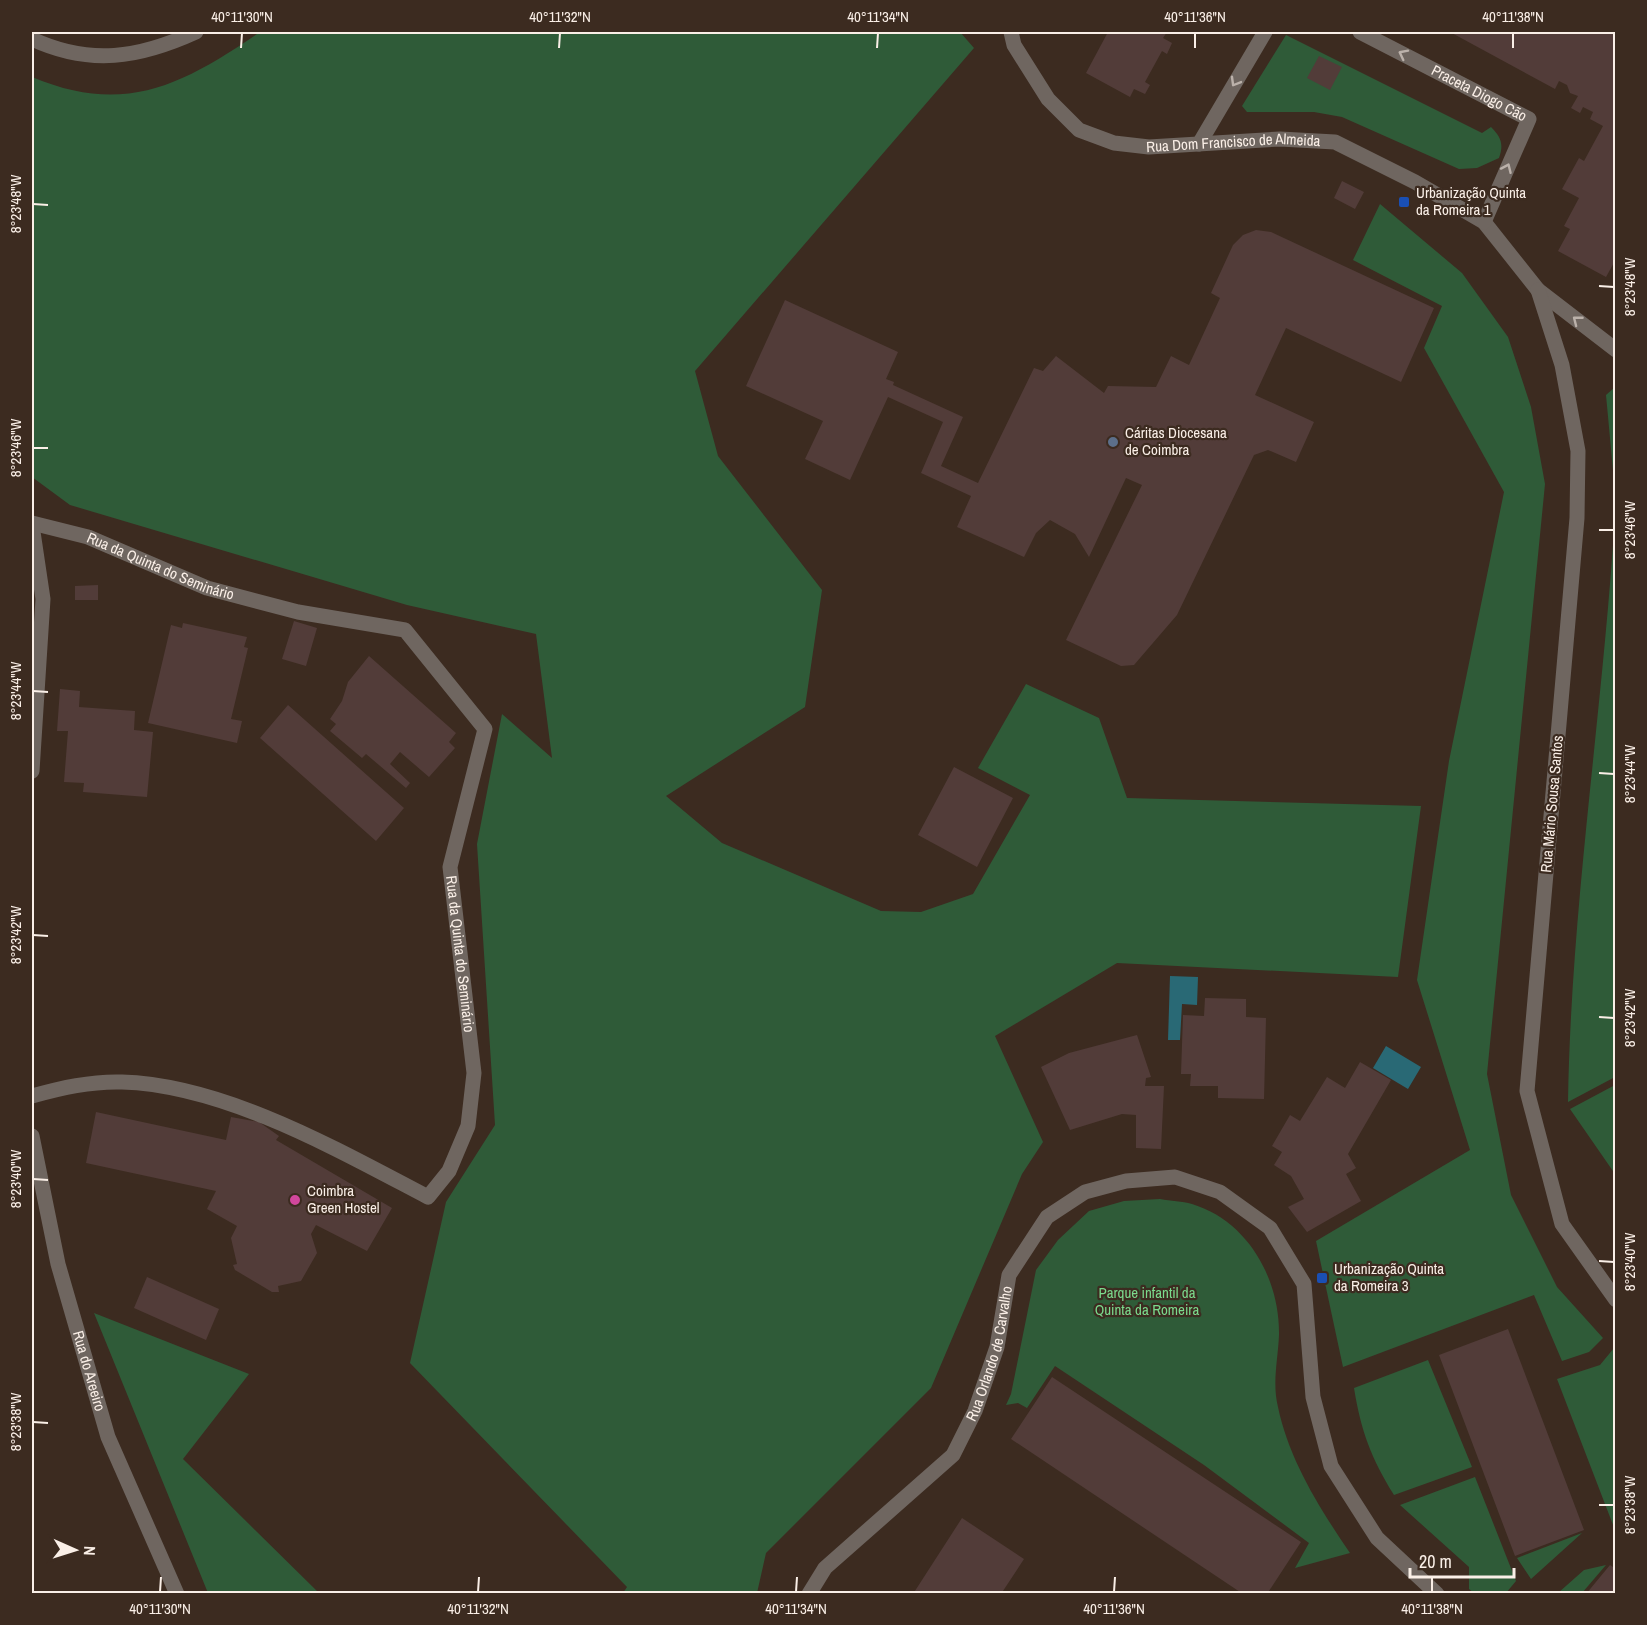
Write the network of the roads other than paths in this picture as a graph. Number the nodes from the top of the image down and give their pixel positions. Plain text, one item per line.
1 (196, 32) edge
2 (1011, 32) edge
3 (1264, 32) edge
4 (1360, 32) edge
5 (32, 39) edge
6 (1199, 144) junction
7 (1484, 222) junction
8 (1538, 291) junction
9 (1616, 350) edge
10 (32, 524) edge
11 (32, 771) edge
12 (32, 1096) edge
13 (32, 1136) edge
14 (1616, 1300) edge
15 (177, 1593) edge
16 (809, 1593) edge
17 (1437, 1593) edge

1 - 5 street
2 - 6 street, Rua Dom Francisco de Almeida
3 -> 6 street
7 -> 4 street, Praceta Diogo Cão
6 - 7 street, Rua Dom Francisco de Almeida
7 - 8 street, Rua Dom Francisco de Almeida
9 -> 8 street, Rua Dom Francisco de Almeida
8 - 14 street, Rua Mário Sousa Santos
10 - 11 street
10 - 12 street, Rua da Quinta do Seminário
13 - 15 street, Rua do Areeiro
16 - 17 street, Rua Orlando de Carvalho

